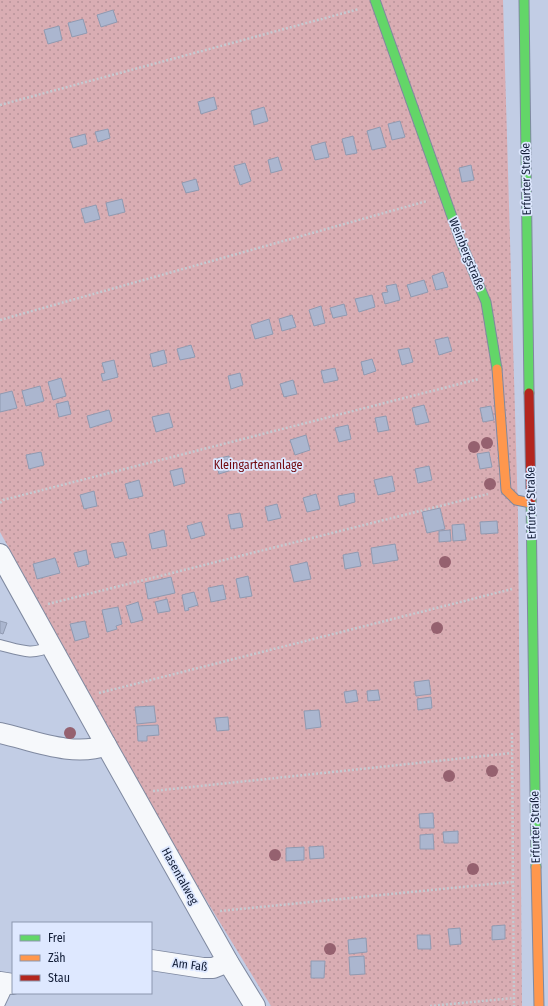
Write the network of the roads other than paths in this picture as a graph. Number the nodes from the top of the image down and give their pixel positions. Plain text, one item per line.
1 (524, 0) edge
2 (376, 2) edge
3 (530, 503) junction
4 (0, 554) edge
5 (0, 645) edge
6 (51, 646) junction
7 (0, 733) edge
8 (106, 745) junction
9 (152, 960) edge
10 (228, 962) junction
11 (7, 984) edge
12 (0, 1003) edge
13 (255, 1006) edge
14 (539, 1006) edge

1 - 3 main road, Erfurter Straße
2 - 3 main road, Weinbergstraße
3 - 14 main road, Erfurter Straße
4 - 6 street, Hasentalweg
5 - 6 lane
6 - 8 street, Hasentalweg
7 - 8 street
8 - 10 street, Hasentalweg
9 - 10 street, Am Faß
10 - 13 street, Hasentalweg
11 - 12 lane

